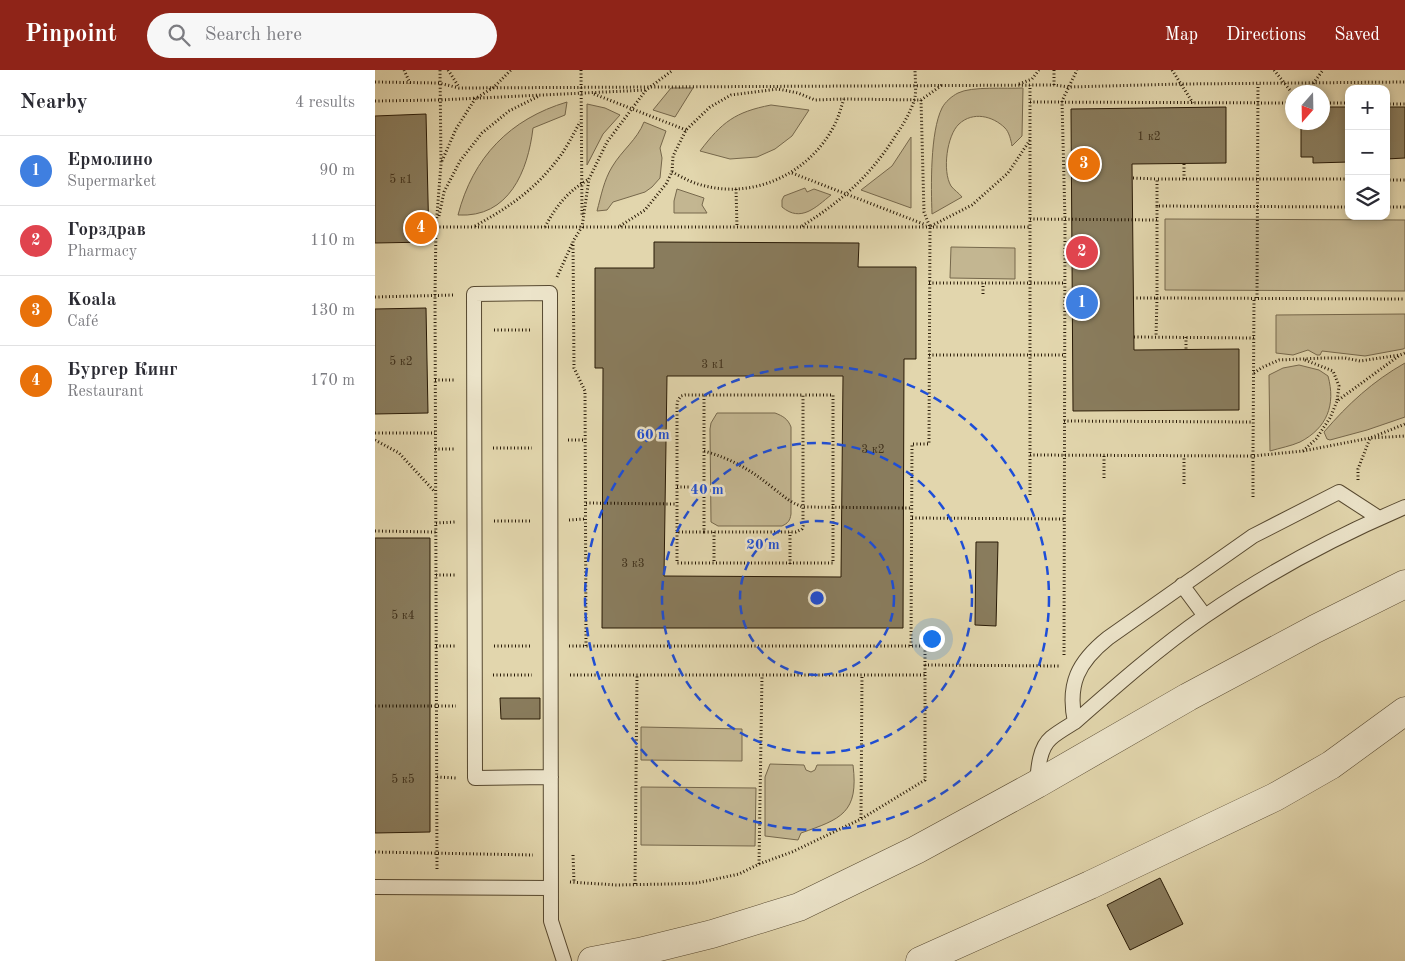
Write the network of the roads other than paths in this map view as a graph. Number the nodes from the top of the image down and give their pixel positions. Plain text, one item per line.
1 (1405, 507) edge
2 (1379, 518) junction
3 (1405, 584) edge
4 (1182, 585) junction
5 (1205, 616) junction
6 (1405, 712) edge
7 (1075, 722) junction
8 (551, 777) junction
9 (1037, 784) junction
10 (375, 887) edge
11 (551, 888) junction
12 (564, 961) edge
13 (592, 961) edge
14 (919, 961) edge

1 - 2 lane
2 - 4 lane
2 - 5 lane
3 - 9 street
4 - 5 lane
4 - 7 lane
5 - 7 lane
6 - 14 street
7 - 9 lane
8 - 8 lane
8 - 11 lane
9 - 13 street
10 - 11 lane
11 - 12 lane

